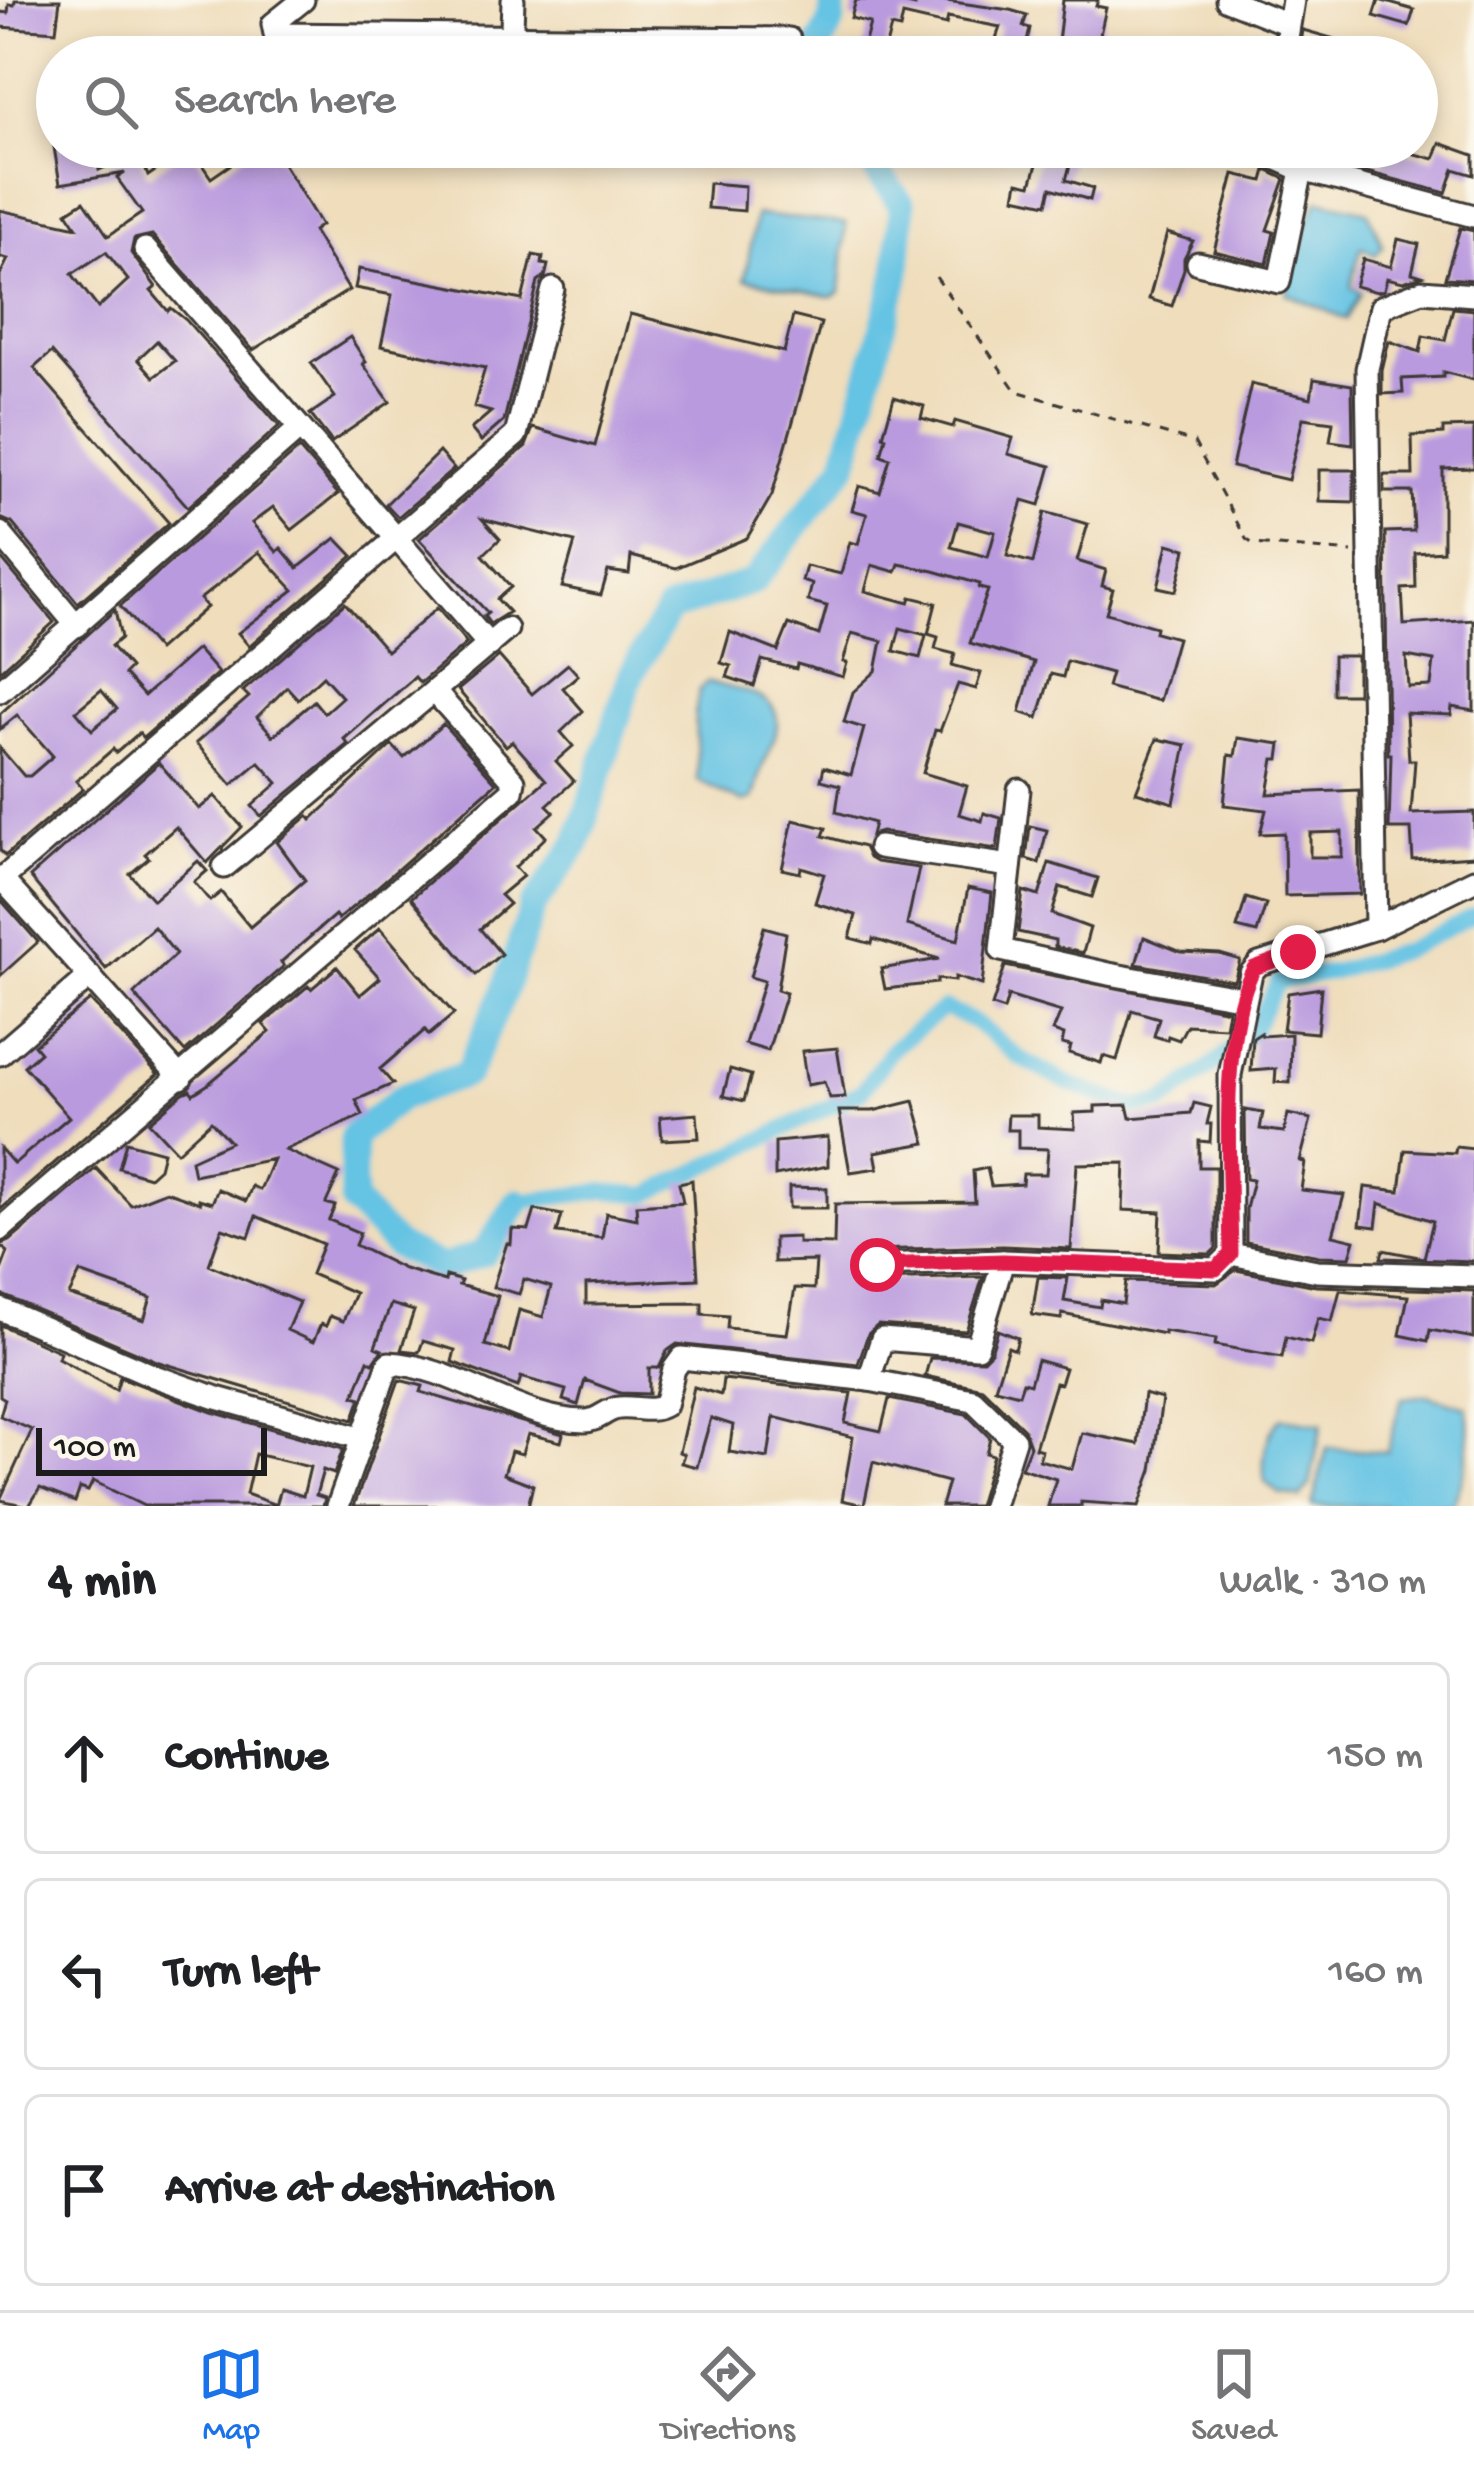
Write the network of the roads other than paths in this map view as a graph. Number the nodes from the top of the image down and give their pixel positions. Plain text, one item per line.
1 (303, 0) edge
2 (513, 0) edge
3 (1227, 0) edge
4 (1293, 0) edge
5 (1288, 24) junction
6 (311, 36) edge
7 (511, 36) edge
8 (1287, 36) edge
9 (1298, 168) edge
10 (1302, 170) junction
11 (1474, 216) edge
12 (145, 248) dead end
13 (1198, 263) dead end
14 (553, 290) dead end
15 (1474, 295) edge
16 (300, 428) junction
17 (0, 533) edge
18 (395, 540) junction
19 (77, 626) junction
20 (0, 691) edge
21 (434, 691) junction
22 (1019, 790) dead end
23 (879, 847) dead end
24 (1010, 866) junction
25 (224, 867) dead end
26 (1, 878) edge
27 (1474, 880) edge
28 (1376, 928) junction
29 (90, 976) junction
30 (1244, 998) junction
31 (0, 1054) edge
32 (181, 1078) junction
33 (0, 1230) edge
34 (1231, 1254) junction
35 (1003, 1261) junction
36 (877, 1265) dead end
37 (1474, 1276) edge
38 (0, 1309) edge
39 (869, 1380) junction
40 (360, 1438) junction
41 (338, 1506) edge
42 (993, 1506) edge

1 - 6 street
2 - 7 street
3 - 5 street
4 - 5 street
5 - 8 street
9 - 10 street
10 - 11 street
10 - 13 street
12 - 16 street
14 - 18 street
15 - 28 street
16 - 18 street
16 - 19 street
17 - 19 street
18 - 21 street
18 - 26 street
19 - 20 street
21 - 25 street
21 - 32 street
22 - 24 street
23 - 24 street
24 - 30 street
26 - 29 street
27 - 28 street
28 - 30 street
29 - 31 street
29 - 32 street
30 - 34 street
32 - 33 street
34 - 35 street
34 - 37 street
35 - 36 street
35 - 39 street
38 - 40 street
39 - 40 street
39 - 42 street
40 - 41 street

